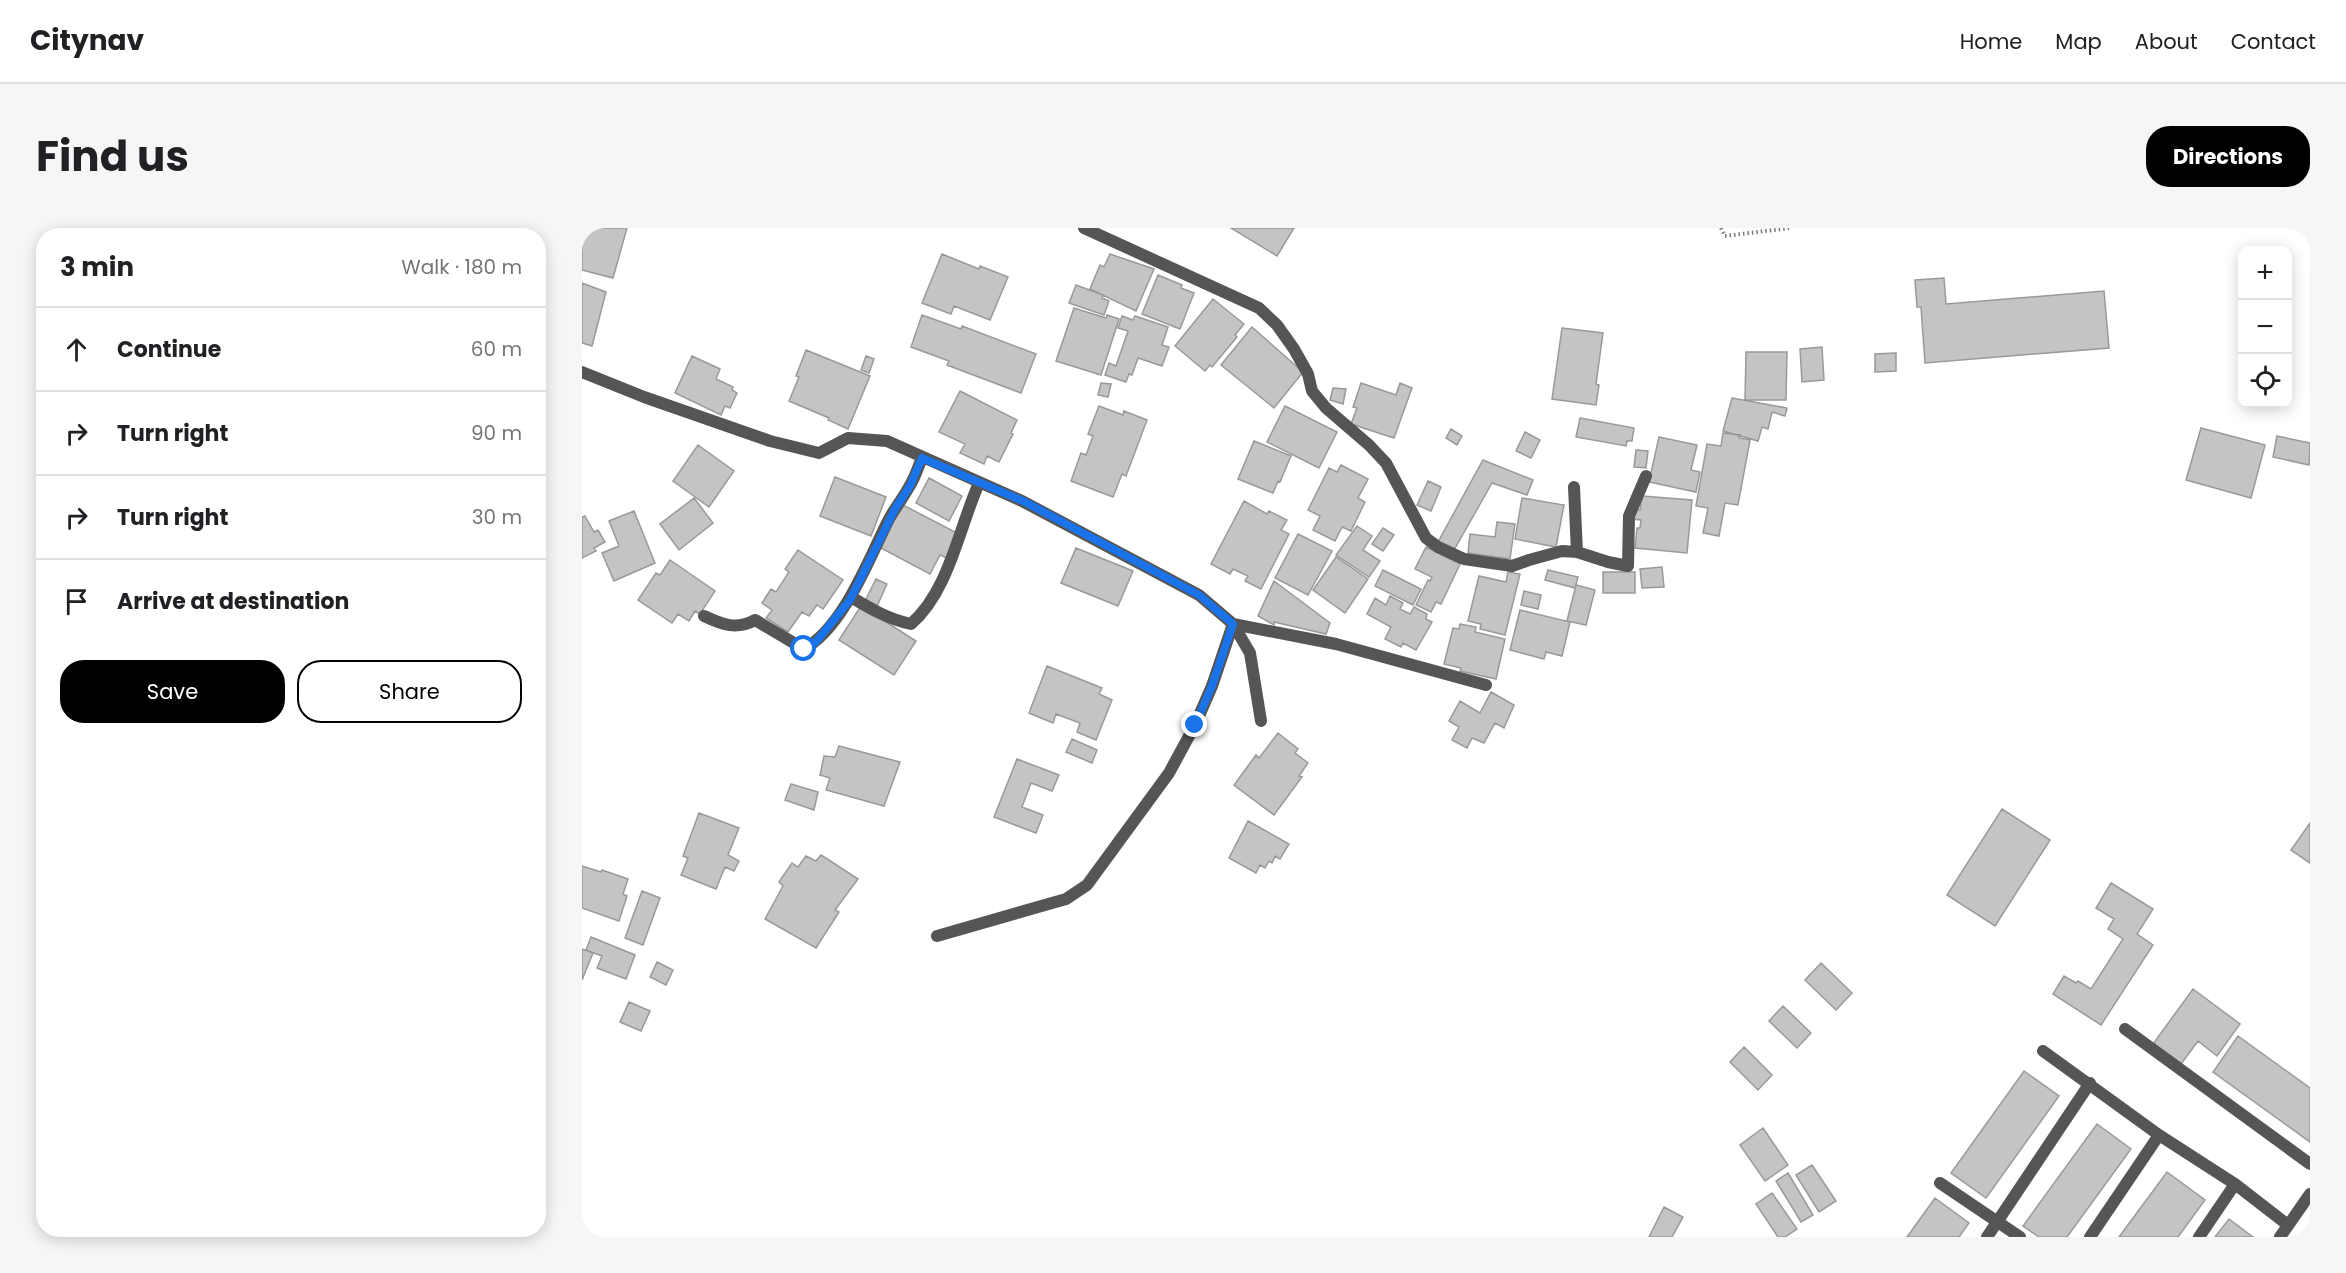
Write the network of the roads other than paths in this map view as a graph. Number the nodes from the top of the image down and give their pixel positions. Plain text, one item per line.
1 (1084, 228) edge
2 (582, 372) edge
3 (922, 458) junction
4 (1646, 476) dead end
5 (979, 483) junction
6 (1574, 487) dead end
7 (1577, 552) junction
8 (851, 597) junction
9 (704, 616) dead end
10 (1233, 624) junction
11 (1486, 685) dead end
12 (1260, 721) dead end
13 (937, 936) dead end
14 (2125, 1029) dead end
15 (2043, 1051) dead end
16 (2090, 1083) junction
17 (2158, 1135) junction
18 (2310, 1164) edge
19 (1940, 1183) dead end
20 (2235, 1184) junction
21 (2310, 1194) edge
22 (1998, 1221) junction
23 (2288, 1225) junction
24 (1987, 1237) edge
25 (2020, 1237) edge
26 (2090, 1237) edge
27 (2199, 1237) edge
28 (2280, 1237) edge

1 - 7 street
2 - 3 street
3 - 5 street
3 - 8 street
4 - 7 street
5 - 8 street
5 - 10 street
6 - 7 street
8 - 9 street
10 - 11 street
10 - 12 street
10 - 13 street
14 - 18 street
15 - 16 street
16 - 17 street
16 - 22 street
17 - 20 street
17 - 26 street
19 - 22 street
20 - 23 street
20 - 27 street
21 - 23 street
22 - 24 street
22 - 25 street
23 - 28 street

